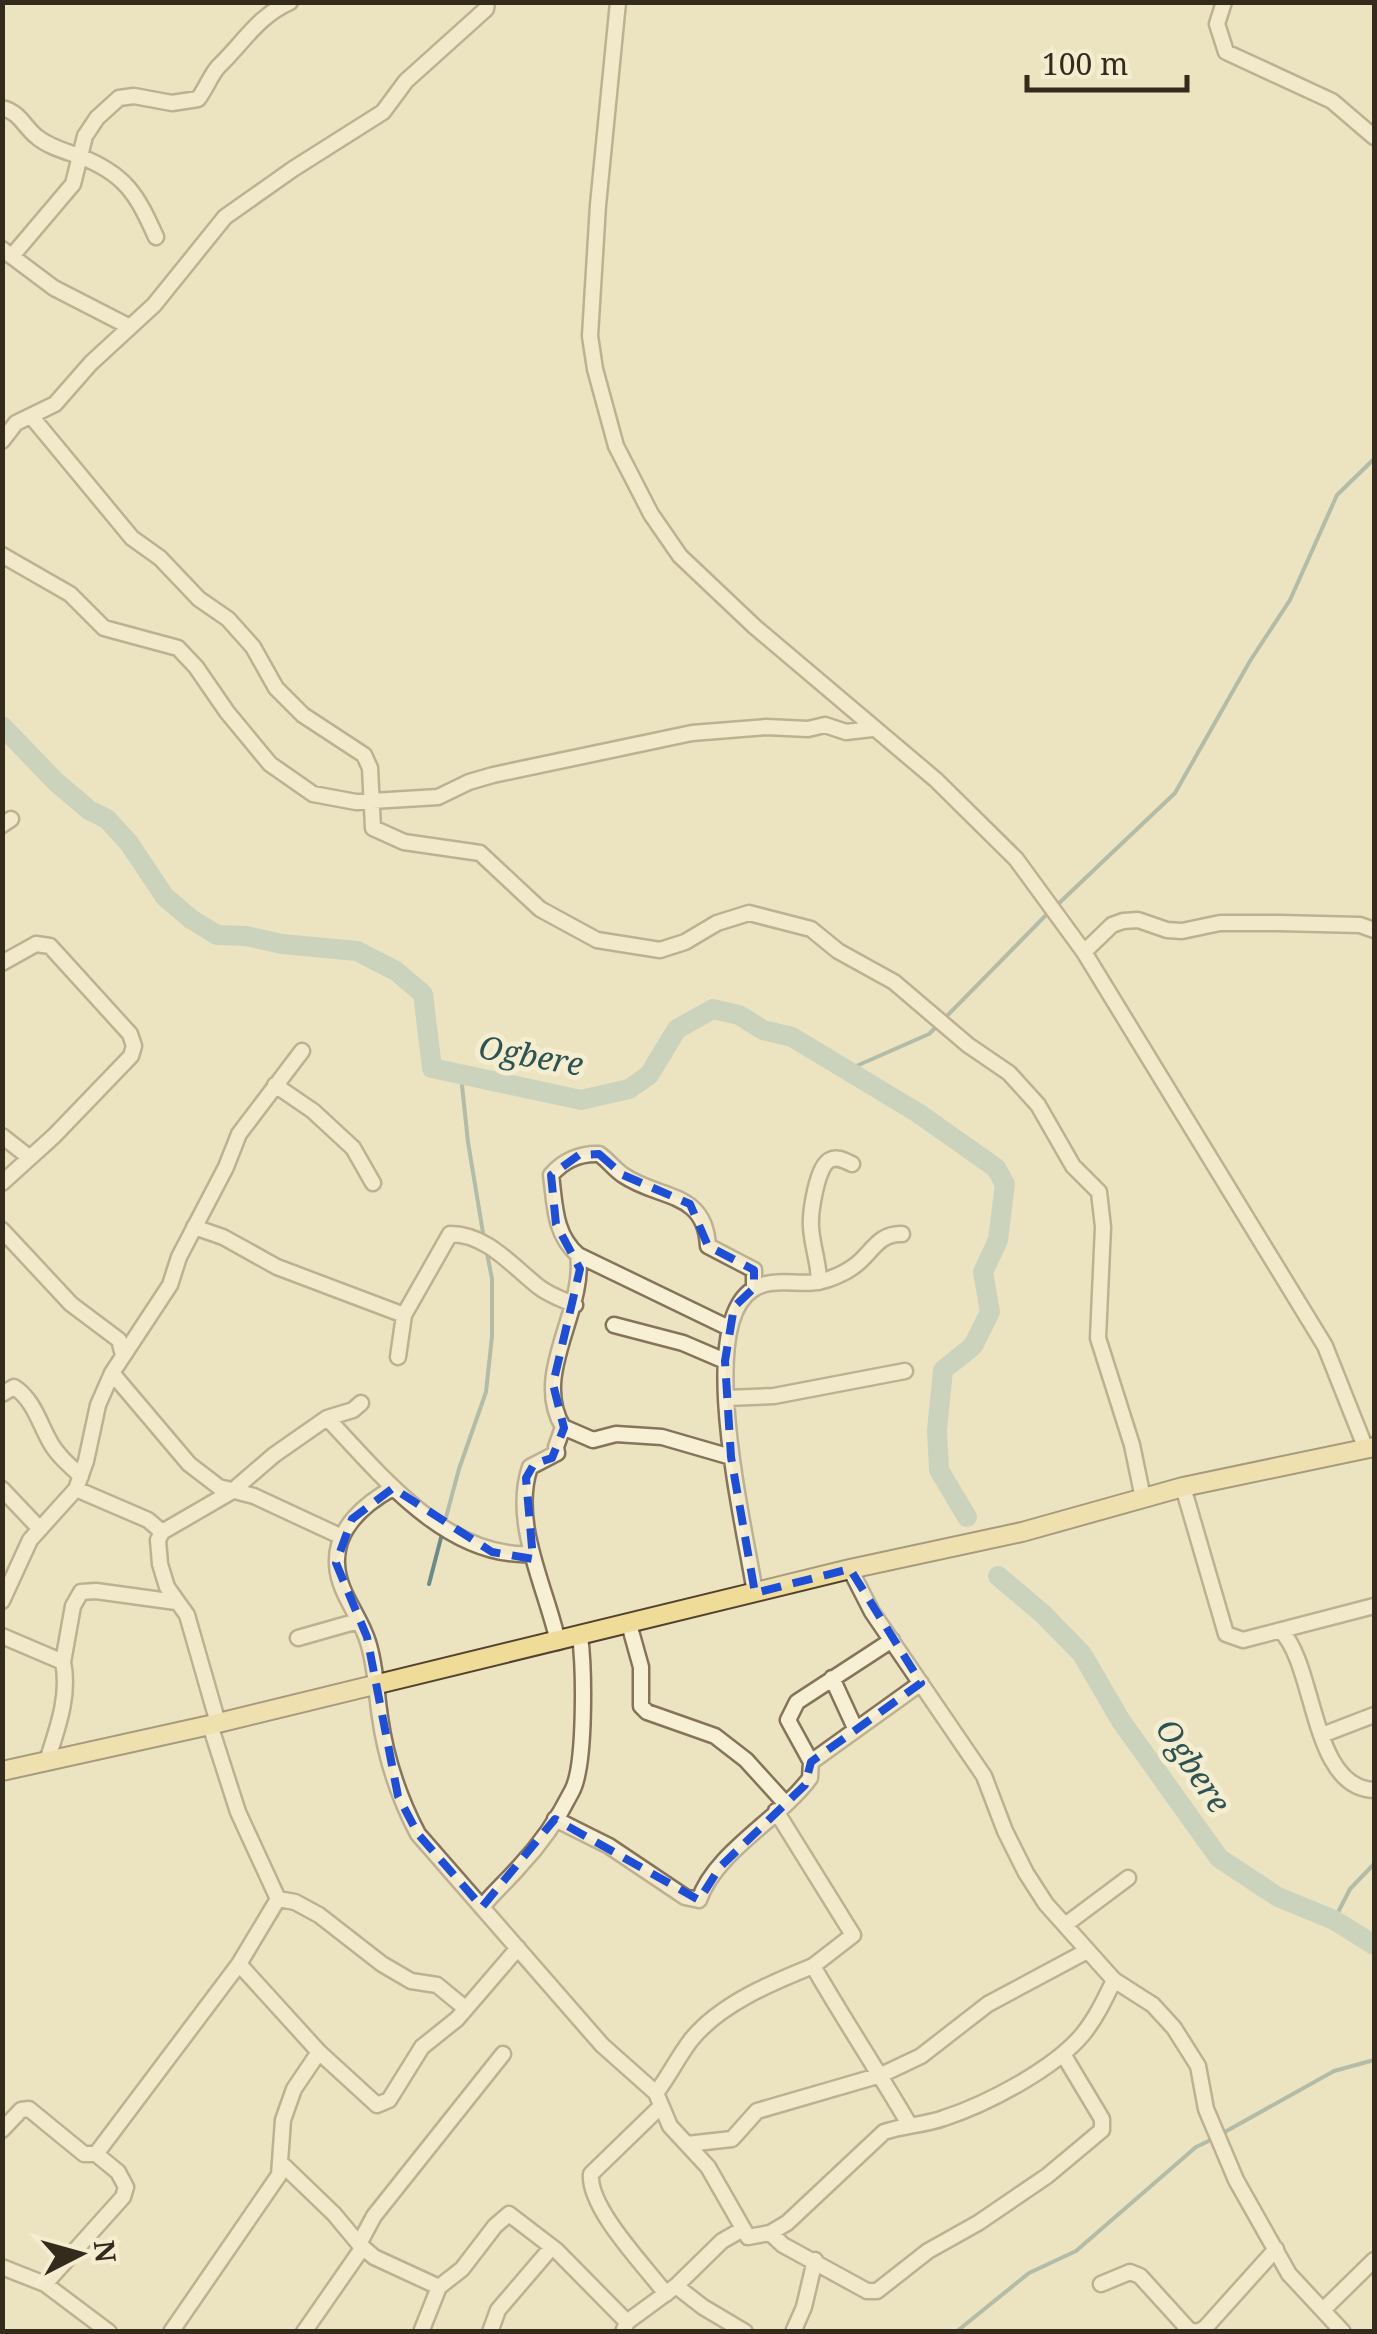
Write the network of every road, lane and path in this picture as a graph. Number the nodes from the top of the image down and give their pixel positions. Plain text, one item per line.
1 (290, 2) edge
2 (487, 2) edge
3 (618, 2) edge
4 (1224, 2) edge
5 (2, 108) edge
6 (1374, 137) edge
7 (80, 156) junction
8 (156, 238) dead end
9 (7, 253) edge
10 (130, 327) junction
11 (32, 416) junction
12 (5, 435) edge
13 (2, 555) edge
14 (872, 729) junction
15 (373, 801) junction
16 (1374, 930) edge
17 (1084, 952) junction
18 (2, 963) edge
19 (302, 1051) dead end
20 (275, 1085) junction
21 (2, 1136) edge
22 (30, 1158) junction
23 (852, 1164) dead end
24 (2, 1183) edge
25 (373, 1183) dead end
26 (194, 1227) junction
27 (2, 1230) edge
28 (902, 1234) dead end
29 (578, 1255) junction
30 (819, 1282) junction
31 (754, 1288) junction
32 (576, 1306) junction
33 (404, 1316) junction
34 (614, 1325) dead end
35 (729, 1328) junction
36 (123, 1354) junction
37 (398, 1357) dead end
38 (726, 1361) junction
39 (906, 1370) dead end
40 (112, 1374) junction
41 (2, 1394) edge
42 (726, 1398) junction
43 (361, 1403) dead end
44 (327, 1418) junction
45 (563, 1426) junction
46 (1370, 1448) edge
47 (731, 1457) junction
48 (78, 1482) junction
49 (1184, 1487) junction
50 (394, 1488) junction
51 (2, 1489) edge
52 (230, 1492) junction
53 (1144, 1498) junction
54 (40, 1530) junction
55 (162, 1532) junction
56 (342, 1537) junction
57 (530, 1554) junction
58 (850, 1569) junction
59 (756, 1593) junction
60 (2, 1601) edge
61 (176, 1602) junction
62 (1374, 1606) edge
63 (358, 1621) junction
64 (628, 1624) junction
65 (1281, 1632) junction
66 (2, 1636) edge
67 (580, 1636) junction
68 (298, 1638) dead end
69 (892, 1640) junction
70 (558, 1642) junction
71 (63, 1662) junction
72 (832, 1678) junction
73 (921, 1683) junction
74 (378, 1684) junction
75 (1374, 1714) edge
76 (214, 1724) junction
77 (855, 1728) junction
78 (1322, 1735) junction
79 (47, 1761) junction
80 (810, 1762) junction
81 (2, 1771) edge
82 (1374, 1790) edge
83 (780, 1807) junction
84 (555, 1819) junction
85 (1128, 1878) dead end
86 (278, 1899) junction
87 (482, 1907) junction
88 (1065, 1925) junction
89 (518, 1948) junction
90 (1088, 1951) junction
91 (239, 1964) junction
92 (814, 1966) junction
93 (1114, 1980) junction
94 (465, 2008) junction
95 (319, 2052) junction
96 (503, 2054) dead end
97 (1064, 2054) junction
98 (881, 2074) junction
99 (658, 2100) junction
100 (909, 2124) junction
101 (2, 2130) edge
102 (687, 2144) junction
103 (96, 2154) junction
104 (281, 2163) junction
105 (743, 2229) junction
106 (770, 2234) junction
107 (361, 2246) junction
108 (552, 2247) junction
109 (1276, 2249) junction
110 (815, 2260) junction
111 (1374, 2260) edge
112 (2, 2267) edge
113 (45, 2284) junction
114 (1101, 2284) dead end
115 (439, 2287) junction
116 (671, 2290) junction
117 (1324, 2310) junction
118 (625, 2327) edge
119 (109, 2332) edge
120 (171, 2332) edge
121 (304, 2332) edge
122 (421, 2332) edge
123 (490, 2332) edge
124 (745, 2332) edge
125 (794, 2332) edge
126 (1197, 2332) edge
127 (1343, 2332) edge

1 - 7 street
2 - 10 street
3 - 14 street
4 - 6 street
5 - 7 street
7 - 8 street
7 - 9 street
9 - 10 street
10 - 11 street
11 - 12 street
11 - 15 street
13 - 15 street
14 - 15 street
14 - 17 street
15 - 53 street
16 - 17 street
17 - 46 street
18 - 22 street
19 - 20 street
20 - 25 street
20 - 26 street
21 - 22 street
22 - 24 street
23 - 30 street
26 - 33 street
26 - 36 street
27 - 36 street
28 - 30 street
29 - 31 street
29 - 32 street
29 - 35 street
30 - 31 street
31 - 35 street
32 - 33 street
32 - 45 street
33 - 37 street
34 - 38 street
35 - 38 street
36 - 40 street
38 - 42 street
39 - 42 street
40 - 48 street
40 - 52 street
41 - 48 street
42 - 47 street
43 - 44 street
44 - 50 street
44 - 52 street
45 - 47 street
45 - 57 street
46 - 49 main road
47 - 59 street
48 - 54 street
48 - 55 street
49 - 53 main road
49 - 65 street
50 - 56 street
50 - 57 street
51 - 54 street
52 - 55 street
52 - 56 street
53 - 58 main road
54 - 60 street
55 - 61 street
56 - 63 street
57 - 70 street
58 - 59 main road
58 - 69 street
59 - 64 main road
61 - 71 street
61 - 76 street
62 - 65 street
63 - 68 street
63 - 74 street
64 - 67 main road
64 - 83 street
65 - 78 street
66 - 71 street
67 - 70 main road
67 - 84 street
69 - 72 street
69 - 73 street
70 - 74 main road
71 - 79 street
72 - 77 street
72 - 80 street
73 - 77 street
73 - 88 street
74 - 76 main road
74 - 87 street
75 - 78 street
76 - 79 main road
76 - 86 street
77 - 80 street
78 - 82 street
79 - 81 main road
80 - 83 street
83 - 84 street
83 - 92 street
84 - 87 street
85 - 88 street
86 - 91 street
86 - 94 street
87 - 89 street
88 - 90 street
89 - 94 street
89 - 99 street
90 - 93 street
90 - 98 street
91 - 95 street
91 - 103 street
92 - 98 street
92 - 99 street
93 - 97 street
93 - 109 street
94 - 95 street
95 - 104 street
96 - 107 street
97 - 100 street
97 - 110 street
98 - 100 street
98 - 102 street
99 - 102 street
99 - 116 street
100 - 106 street
101 - 103 street
102 - 105 street
103 - 113 street
104 - 107 street
104 - 120 street
105 - 106 street
105 - 116 street
106 - 110 street
107 - 115 street
107 - 121 street
108 - 115 street
108 - 118 street
108 - 123 street
109 - 117 street
109 - 126 street
110 - 125 street
111 - 117 street
112 - 113 street
113 - 119 street
114 - 126 street
115 - 122 street
116 - 118 street
116 - 124 street
117 - 127 street

